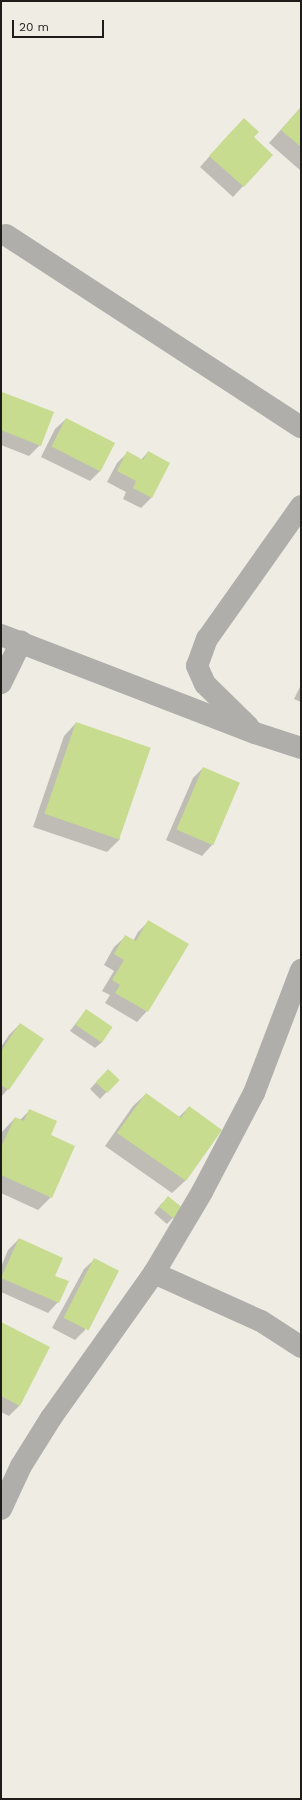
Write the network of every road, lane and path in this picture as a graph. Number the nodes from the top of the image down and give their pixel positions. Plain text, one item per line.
1 (6, 235) dead end
2 (301, 427) edge
3 (301, 506) edge
4 (11, 639) edge
5 (1, 683) edge
6 (255, 732) junction
7 (301, 748) edge
8 (301, 970) edge
9 (154, 1273) junction
10 (301, 1347) edge
11 (1, 1509) edge

1 - 2 street
3 - 6 street
4 - 5 street
4 - 6 street
6 - 7 street
8 - 9 street
9 - 10 street
9 - 11 street

